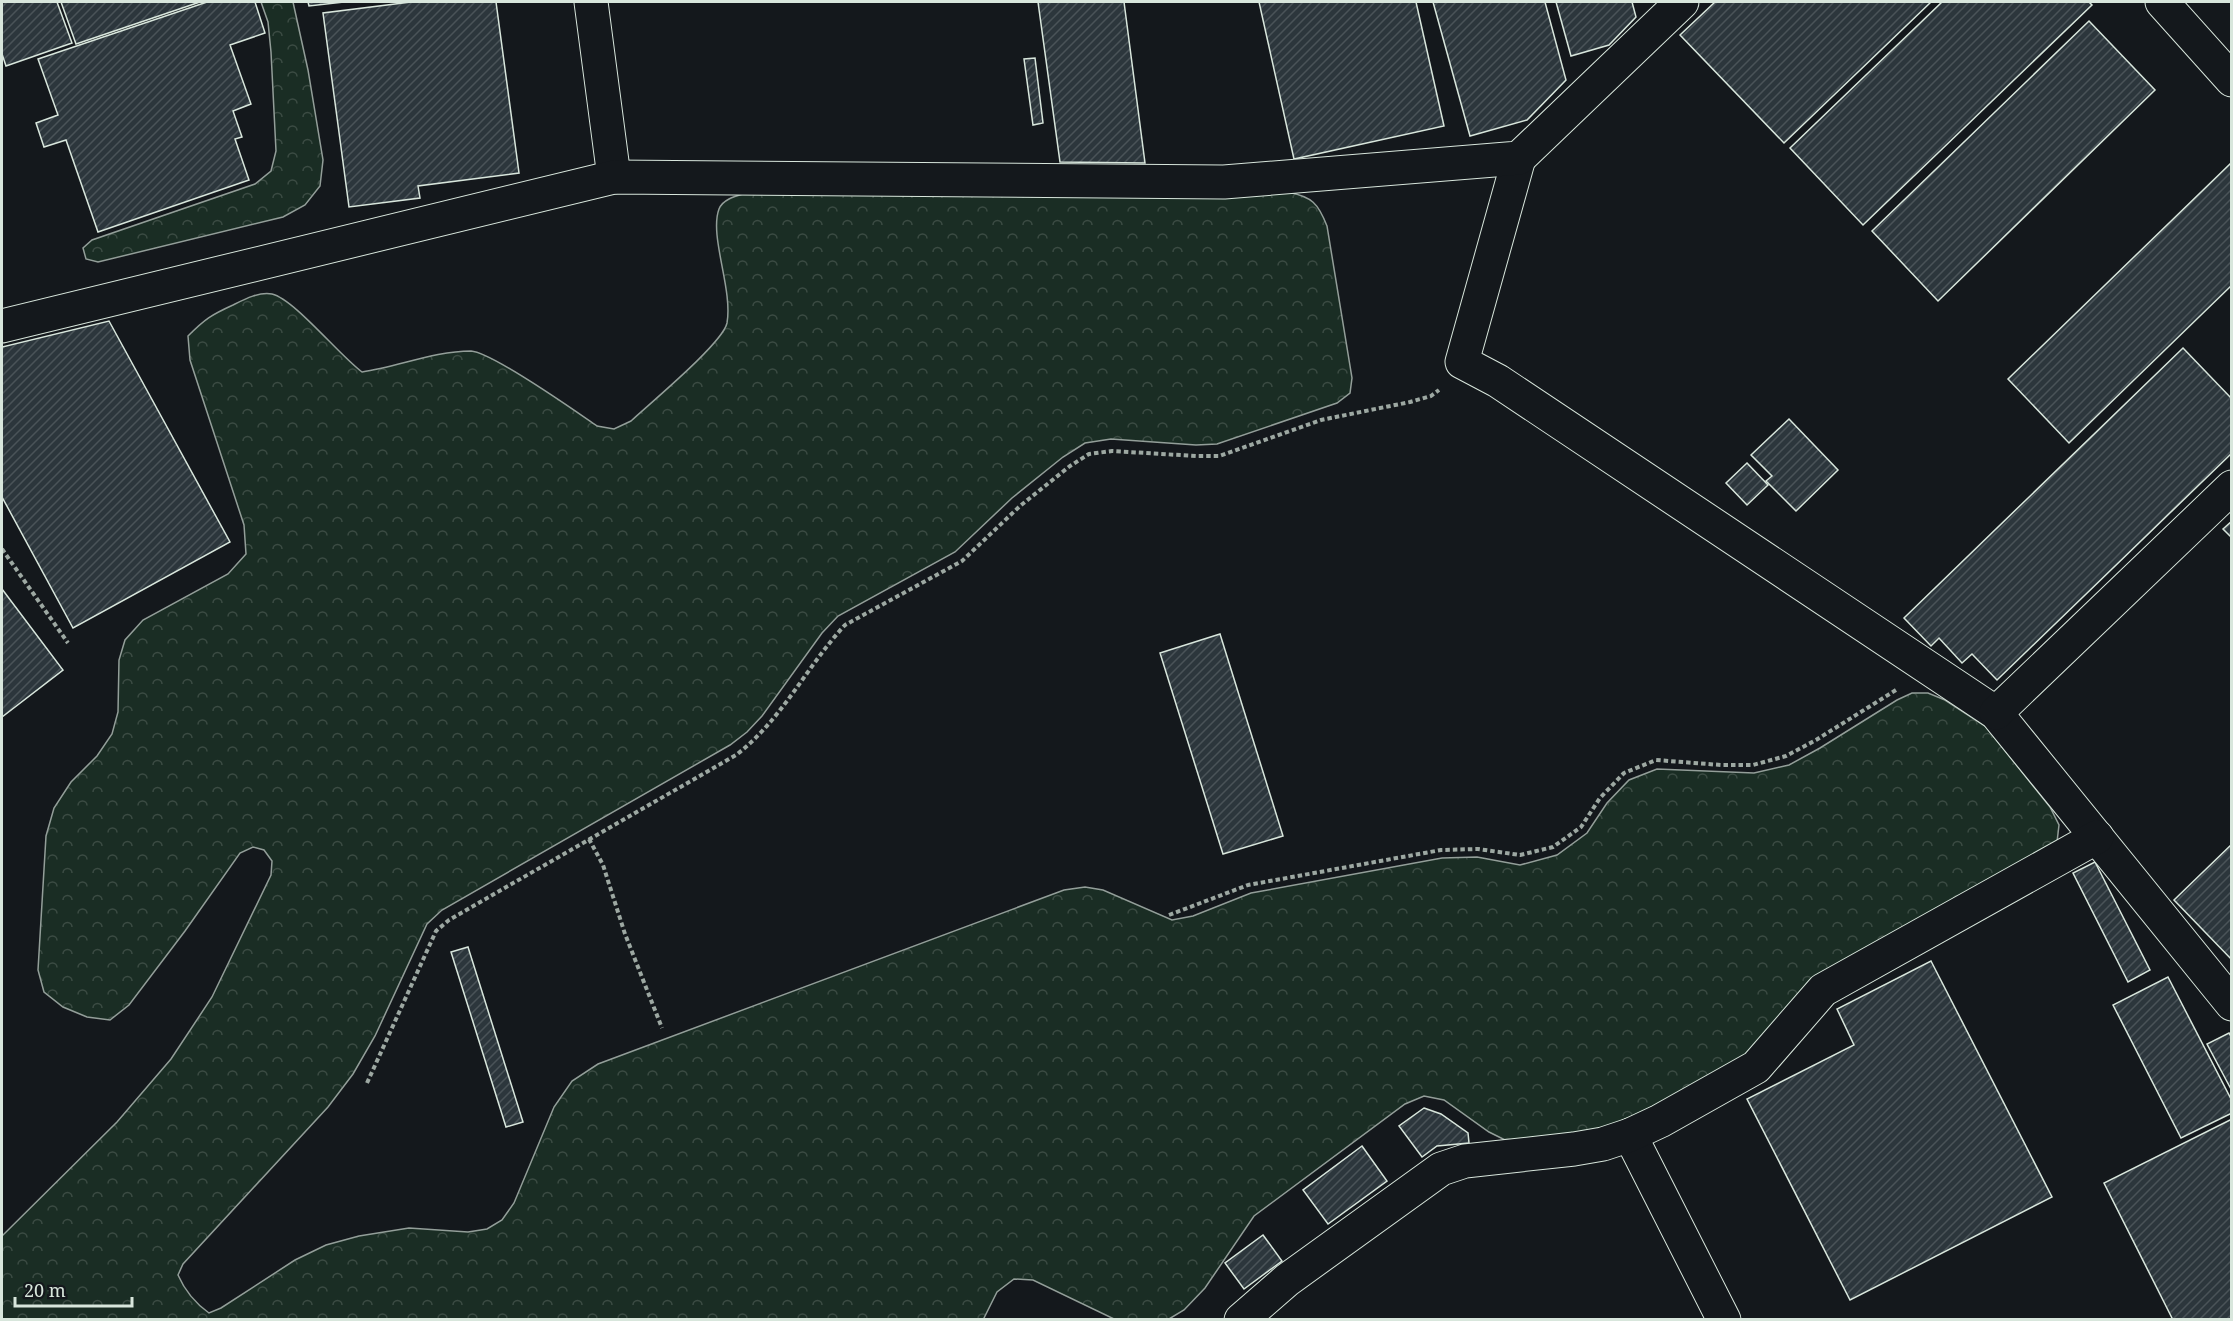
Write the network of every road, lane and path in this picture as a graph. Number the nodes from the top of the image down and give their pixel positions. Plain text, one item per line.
1 (591, 2) edge
2 (1682, 2) edge
3 (2162, 2) edge
4 (2232, 80) edge
5 (1519, 158) junction
6 (614, 177) junction
7 (2, 326) edge
8 (1462, 362) junction
9 (2232, 488) edge
10 (2, 549) edge
11 (68, 644) dead end
12 (1930, 669) junction
13 (1996, 713) junction
14 (2097, 837) junction
15 (589, 839) junction
16 (1169, 915) dead end
17 (2232, 1004) edge
18 (662, 1028) dead end
19 (366, 1083) dead end
20 (1630, 1135) junction
21 (1241, 1320) edge
22 (1724, 1320) edge

1 - 6 street
2 - 5 street
3 - 4 street
5 - 6 street
5 - 8 street
6 - 7 street
8 - 12 street
8 - 15 path
9 - 13 street
10 - 11 path
12 - 13 street
12 - 16 path
13 - 14 street
14 - 17 street
14 - 20 street
15 - 18 path
15 - 19 path
20 - 21 street
20 - 22 street

